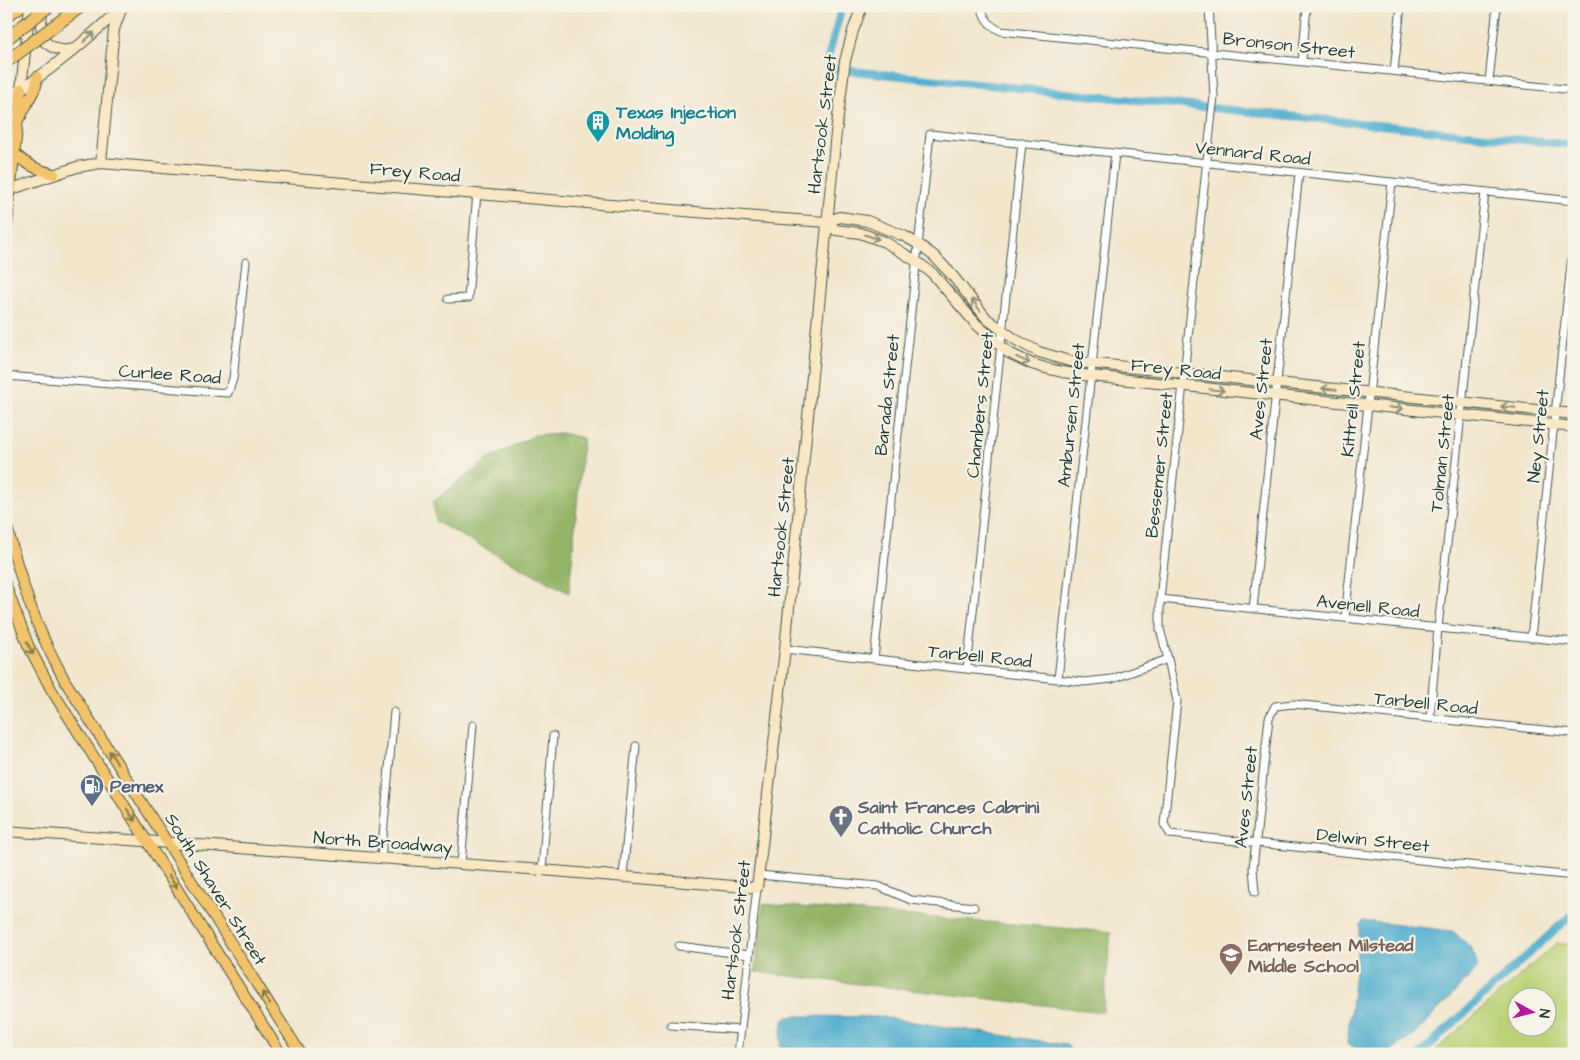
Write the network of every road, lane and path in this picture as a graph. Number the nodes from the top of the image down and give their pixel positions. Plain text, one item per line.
1 (20, 6) edge
2 (30, 6) edge
3 (42, 6) edge
4 (49, 6) edge
5 (81, 6) edge
6 (122, 6) edge
7 (862, 6) edge
8 (982, 6) edge
9 (1209, 6) edge
10 (1307, 6) edge
11 (1401, 6) edge
12 (1497, 6) edge
13 (6, 16) edge
14 (6, 39) edge
15 (74, 49) junction
16 (1210, 52) junction
17 (6, 62) edge
18 (1302, 62) junction
19 (1394, 71) junction
20 (37, 78) junction
21 (1489, 81) junction
22 (21, 89) junction
23 (1574, 90) edge
24 (6, 98) edge
25 (18, 121) junction
26 (930, 134) joint
27 (1022, 143) junction
28 (1115, 153) junction
29 (15, 154) junction
30 (101, 163) junction
31 (1206, 163) junction
32 (1299, 172) junction
33 (54, 174) junction
34 (1392, 182) junction
35 (8, 189) edge
36 (1485, 192) junction
37 (477, 193) junction
38 (1574, 202) edge
39 (826, 222) junction
40 (6, 235) edge
41 (1574, 237) edge
42 (918, 244) junction
43 (916, 261) junction
44 (246, 262) dead end
45 (448, 299) dead end
46 (1003, 329) junction
47 (1001, 346) junction
48 (1092, 363) junction
49 (1184, 374) junction
50 (6, 376) edge
51 (1091, 376) junction
52 (1276, 383) junction
53 (1182, 386) junction
54 (1369, 393) junction
55 (1275, 396) junction
56 (1462, 402) junction
57 (1368, 406) junction
58 (1555, 412) junction
59 (1574, 414) edge
60 (1461, 415) junction
61 (1554, 425) junction
62 (1574, 427) edge
63 (6, 523) edge
64 (6, 586) edge
65 (1160, 599) junction
66 (30, 602) junction
67 (14, 607) junction
68 (1253, 608) junction
69 (1345, 618) junction
70 (1438, 628) junction
71 (1531, 638) junction
72 (1574, 642) edge
73 (785, 649) junction
74 (874, 659) junction
75 (1168, 659) junction
76 (967, 669) junction
77 (1058, 679) junction
78 (1275, 706) joint
79 (394, 712) dead end
80 (1430, 718) junction
81 (90, 719) junction
82 (473, 725) dead end
83 (75, 728) junction
84 (1574, 733) edge
85 (553, 736) dead end
86 (636, 746) dead end
87 (6, 831) edge
88 (1170, 834) joint
89 (147, 840) junction
90 (168, 842) junction
91 (1256, 843) junction
92 (381, 858) junction
93 (461, 864) junction
94 (542, 870) junction
95 (759, 875) junction
96 (623, 876) junction
97 (1574, 876) edge
98 (757, 888) junction
99 (1255, 892) dead end
100 (974, 906) dead end
101 (679, 946) dead end
102 (749, 954) junction
103 (283, 1025) junction
104 (671, 1025) dead end
105 (741, 1030) junction
106 (269, 1034) junction
107 (281, 1054) edge
108 (301, 1054) edge
109 (738, 1054) edge

1 - 13 highway
2 - 22 street
3 - 15 street
4 - 14 highway, bridge
5 - 17 highway, bridge
15 -> 6 street
6 - 30 street
7 - 39 street, Hartsook Street
8 - 16 street, Bronson Street
9 - 16 street, Bessemer Street
10 - 18 street
11 - 19 street
12 - 21 street
15 - 20 street
16 - 18 street, Bronson Street
16 - 31 street, Bessemer Street
18 - 19 street, Bronson Street
19 - 21 street, Bronson Street
20 - 22 street
20 - 25 main road
21 - 23 street, Bronson Street
22 - 24 street
22 - 25 main road
25 - 29 main road
26 - 27 street, Vennard Road
26 - 42 street, Barada Street
27 - 28 street, Vennard Road
27 - 46 street, Chambers Street
28 - 31 street, Vennard Road
28 - 48 street, Ambursen Street
29 - 33 main road
29 - 35 main road
30 - 33 street, Frey Road
30 - 37 street, Frey Road
31 - 32 street, Vennard Road
31 - 49 street, Bessemer Street
32 - 34 street, Vennard Road
32 - 52 street, Aves Street
33 - 35 street, Frey Road
34 - 36 street, Vennard Road
34 - 54 street, Kittrell Street
35 - 40 main road
36 - 38 street, Vennard Road
36 - 56 street, Tolman Street
37 - 39 street, Frey Road
37 - 45 street
39 - 42 street, Frey Road
39 -> 43 street, Frey Road
39 - 73 street, Hartsook Street
41 - 58 street, Ney Street
42 - 43 street, Barada Street
46 -> 42 street, Frey Road
43 - 47 street, Frey Road
43 - 74 street, Barada Street
44 - 50 street, Curlee Road
46 - 47 street, Chambers Street
46 - 48 street, Frey Road
47 -> 51 street, Frey Road
47 - 76 street, Chambers Street
48 - 49 street, Frey Road
48 - 51 street, Ambursen Street
49 - 52 street, Frey Road
49 - 53 street, Bessemer Street
51 - 53 street, Frey Road
51 - 77 street, Ambursen Street
54 -> 52 street, Frey Road
52 - 55 street, Aves Street
53 -> 55 street, Frey Road
53 - 65 street, Bessemer Street
54 - 56 street, Frey Road
54 - 57 street, Kittrell Street
55 - 57 street, Frey Road
55 - 68 street, Aves Street
58 -> 56 street, Frey Road
56 - 60 street, Tolman Street
57 -> 60 street, Frey Road
57 - 69 street, Kittrell Street
58 - 59 street, Frey Road
58 - 61 street, Ney Street
60 - 61 street, Frey Road
60 - 70 street, Tolman Street
61 - 62 street, Frey Road
61 - 71 street, Ney Street
63 - 66 main road, South Shaver Street
64 - 67 main road, South Shaver Street
65 - 68 street, Avenell Road
65 - 75 street, Bessemer Street
66 - 67 main road
66 - 81 main road, South Shaver Street
67 -> 83 main road, South Shaver Street
68 - 69 street, Avenell Road
69 - 70 street, Avenell Road
70 - 71 street, Avenell Road
70 - 80 street, Tolman Street
71 - 72 street, Avenell Road
73 - 74 street, Tarbell Road
73 - 95 street, Hartsook Street
74 - 76 street, Tarbell Road
75 - 77 street, Tarbell Road
75 - 88 street, Bessemer Street
76 - 77 street, Tarbell Road
78 - 80 street, Tarbell Road
78 - 91 street, Aves Street
79 - 92 street
80 - 84 street, Tarbell Road
81 - 83 main road
90 -> 81 main road, South Shaver Street
82 - 93 street
83 -> 89 main road, South Shaver Street
85 - 94 street
86 - 96 street
87 - 89 street, North Broadway
88 - 91 street, Delwin Street
89 - 90 street, North Broadway
89 -> 106 main road, South Shaver Street
90 - 92 street, North Broadway
103 -> 90 main road, South Shaver Street
91 - 97 street, Delwin Street
91 - 99 street, Aves Street
92 - 93 street, North Broadway
93 - 94 street, North Broadway
94 - 96 street, North Broadway
95 - 98 street, Hartsook Street
95 - 100 street
96 - 98 street, North Broadway
98 - 102 street, Hartsook Street
101 - 102 street
102 - 105 street, Hartsook Street
103 - 106 main road
103 - 108 main road, South Shaver Street
104 - 105 street
105 - 109 street, Hartsook Street
106 - 107 main road, South Shaver Street

